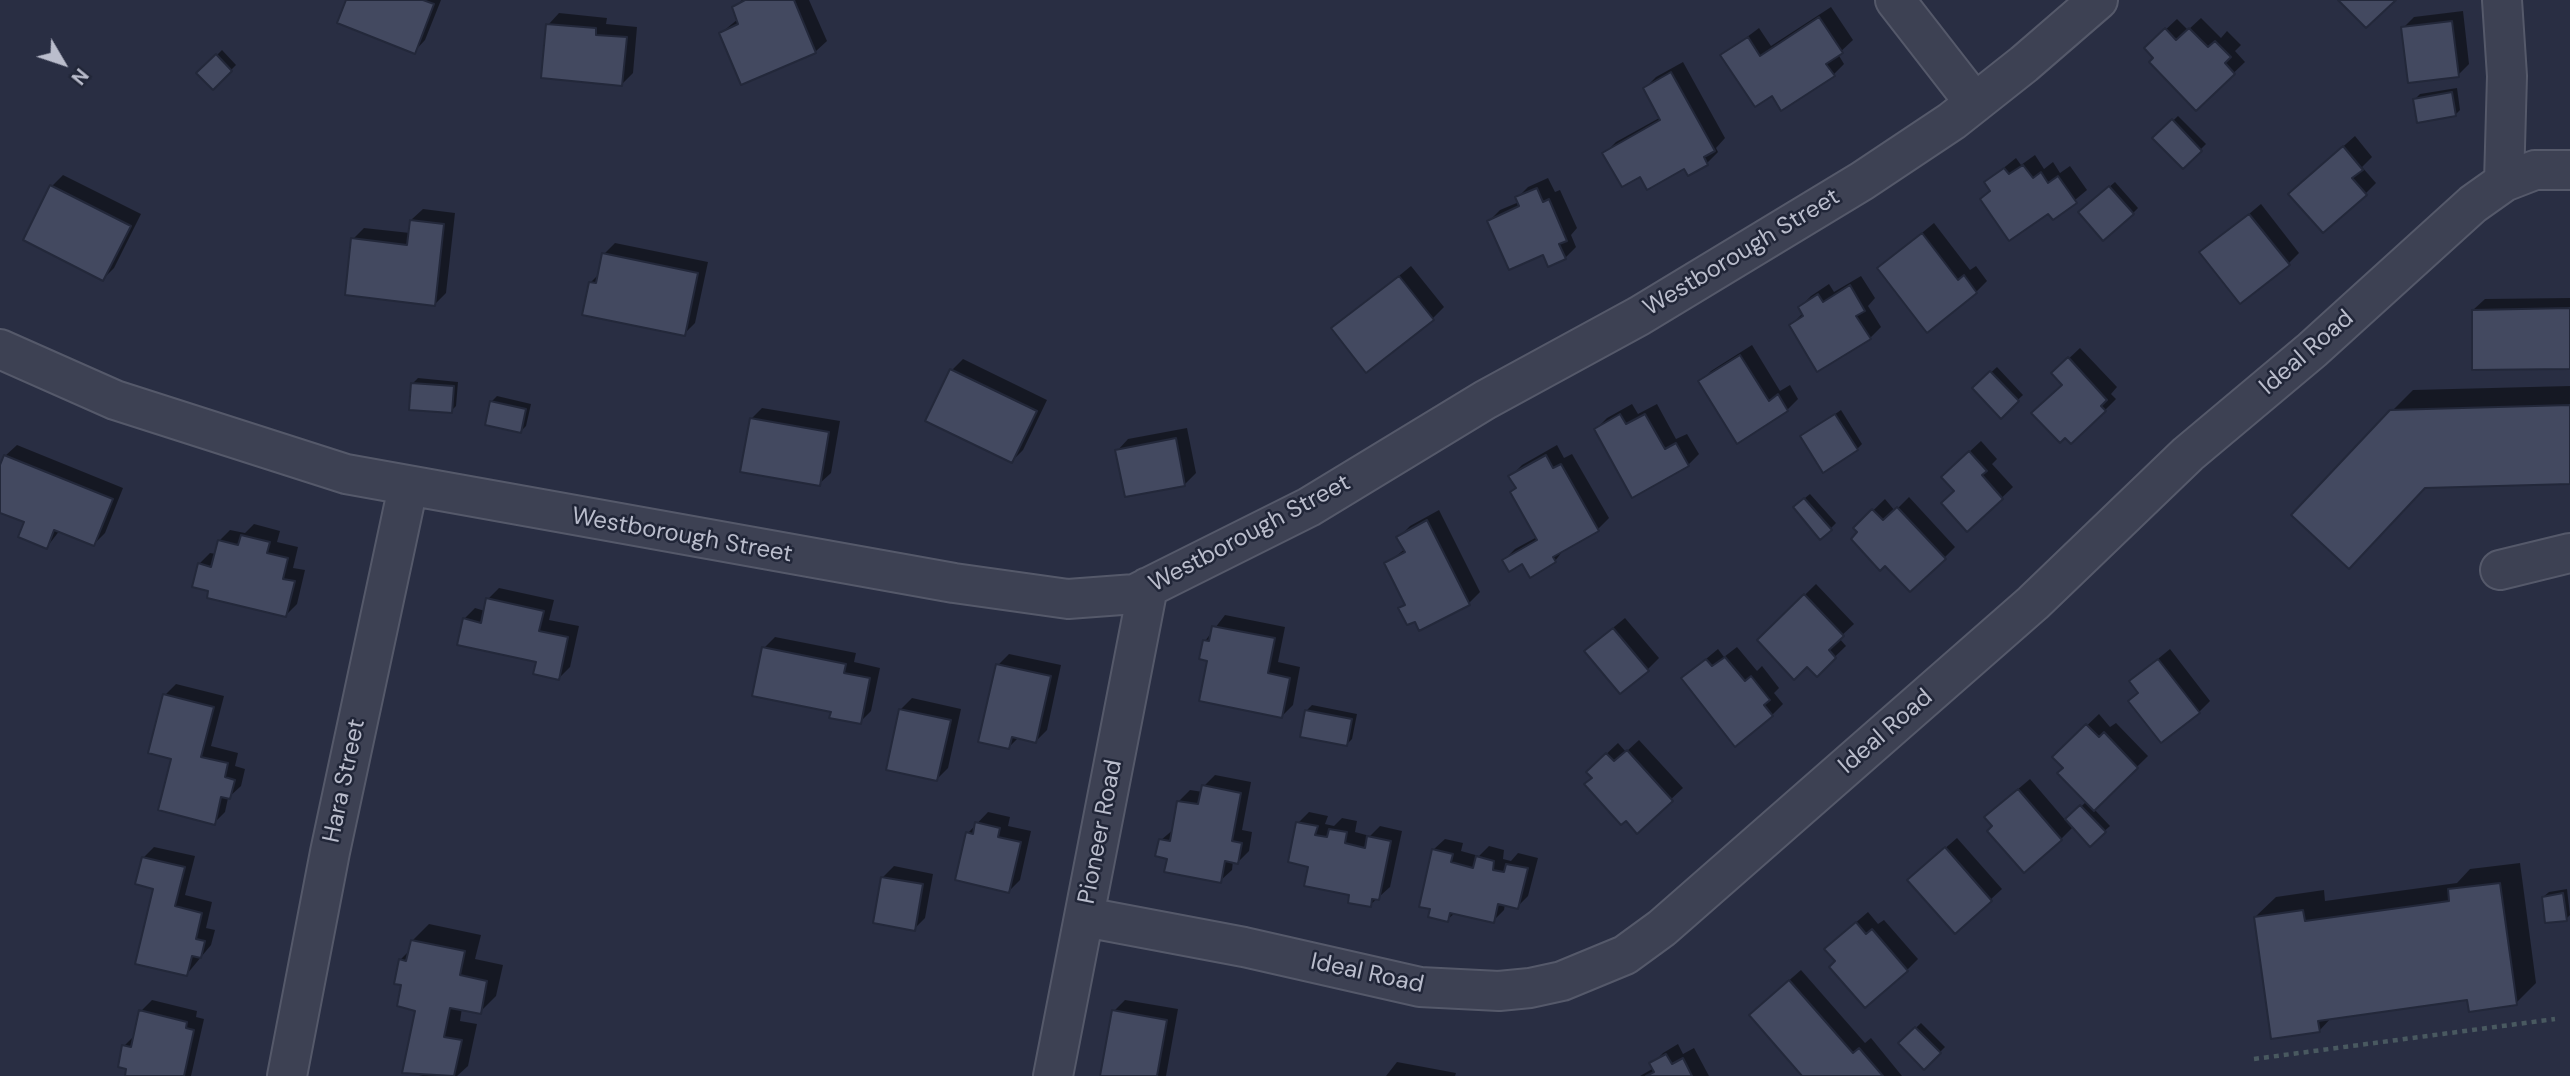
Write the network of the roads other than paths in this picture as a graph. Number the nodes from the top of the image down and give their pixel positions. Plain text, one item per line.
1 (1895, 0) edge
2 (2098, 0) edge
3 (2502, 0) edge
4 (1975, 103) junction
5 (2570, 170) edge
6 (2504, 181) junction
7 (0, 349) edge
8 (408, 487) junction
9 (2570, 552) edge
10 (2500, 570) dead end
11 (1148, 587) junction
12 (1085, 917) junction
13 (287, 1076) edge
14 (1053, 1076) edge

1 - 4 street
2 - 4 street, Westborough Street
3 - 6 street
4 - 11 street, Westborough Street
5 - 6 street, Ideal Road
6 - 12 street, Ideal Road
7 - 8 street, Westborough Street
8 - 11 street, Westborough Street
8 - 13 street, Hara Street
9 - 10 street
11 - 12 street, Pioneer Road
12 - 14 street, Pioneer Road

